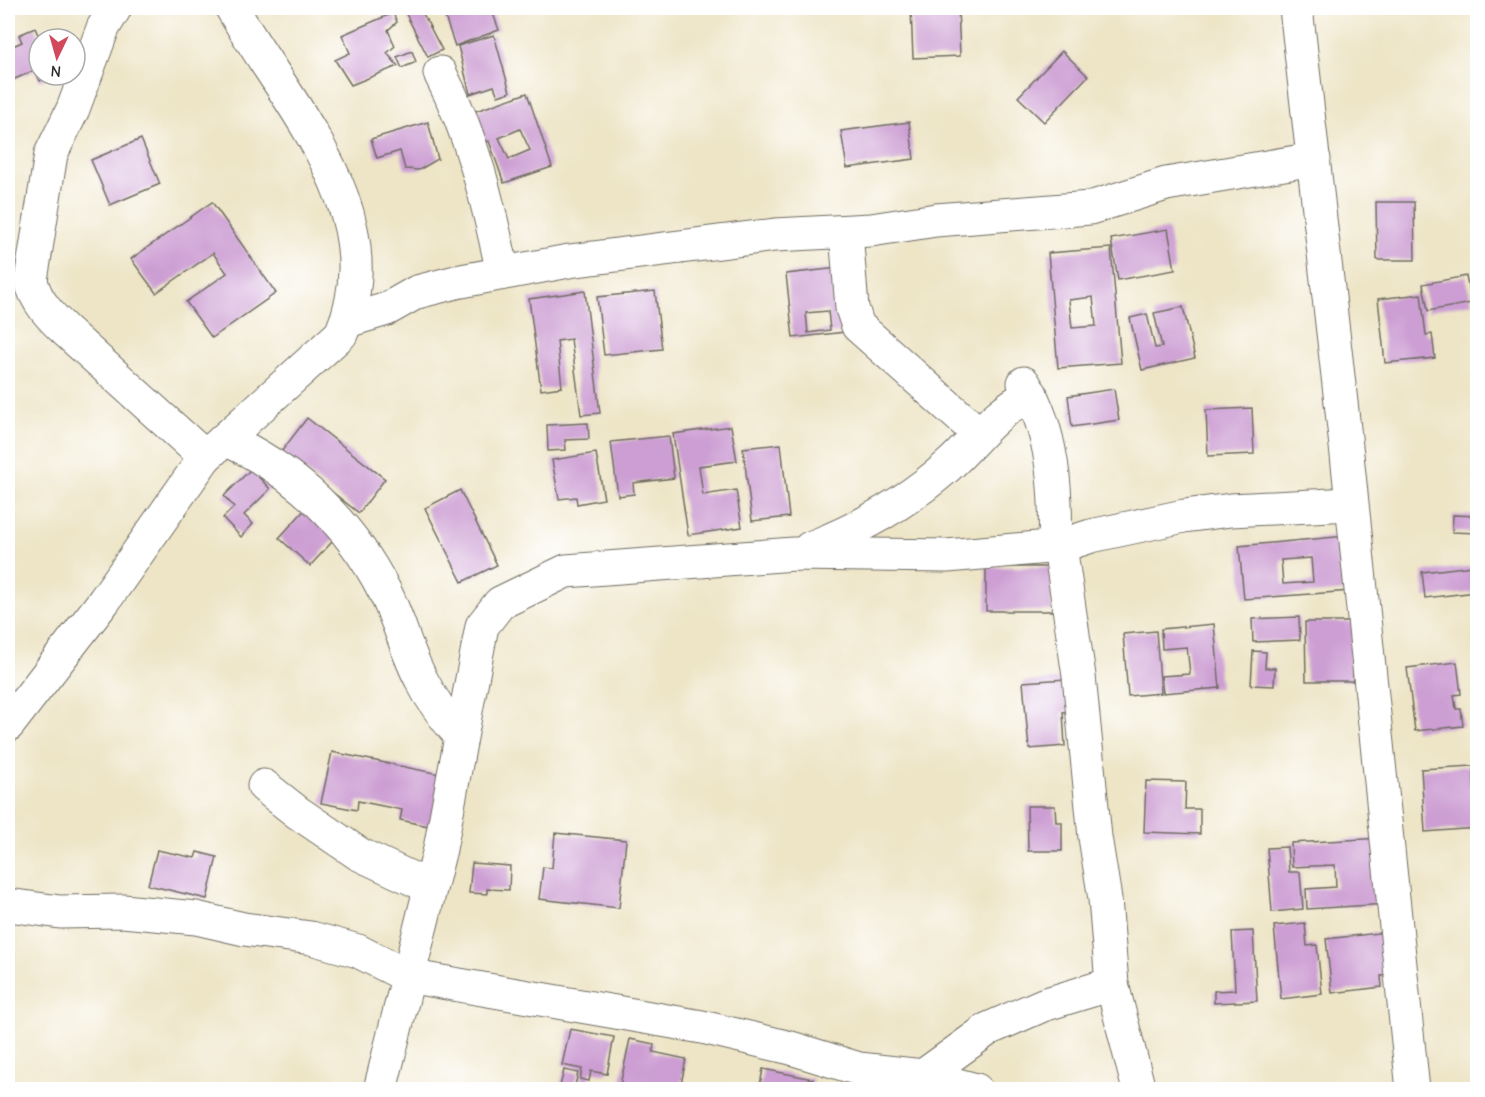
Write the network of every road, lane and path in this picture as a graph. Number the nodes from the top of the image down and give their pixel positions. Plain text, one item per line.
1 (115, 8) edge
2 (232, 8) edge
3 (1296, 8) edge
4 (440, 73) dead end
5 (1314, 159) junction
6 (846, 232) junction
7 (8, 255) edge
8 (503, 273) junction
9 (31, 280) junction
10 (347, 321) junction
11 (978, 433) junction
12 (215, 448) junction
13 (1351, 504) junction
14 (1058, 546) junction
15 (795, 554) junction
16 (8, 725) edge
17 (460, 735) junction
18 (264, 786) dead end
19 (430, 887) junction
20 (8, 906) edge
21 (407, 976) junction
22 (1112, 984) junction
23 (923, 1076) junction
24 (380, 1089) edge
25 (976, 1089) edge
26 (1139, 1089) edge
27 (1413, 1089) edge

1 - 9 street
2 - 10 street
3 - 5 street
4 - 8 street
5 - 6 street
5 - 13 street
6 - 8 street
6 - 11 street
7 - 9 street
8 - 10 street
9 - 12 street
10 - 12 street
11 - 14 street
11 - 15 street
12 - 16 street
12 - 17 street
13 - 14 street
13 - 27 street
14 - 15 street
14 - 22 street
15 - 17 street
17 - 19 street
18 - 19 street
19 - 21 street
20 - 21 street
21 - 23 street
21 - 24 street
22 - 23 street
22 - 26 street
23 - 25 street

